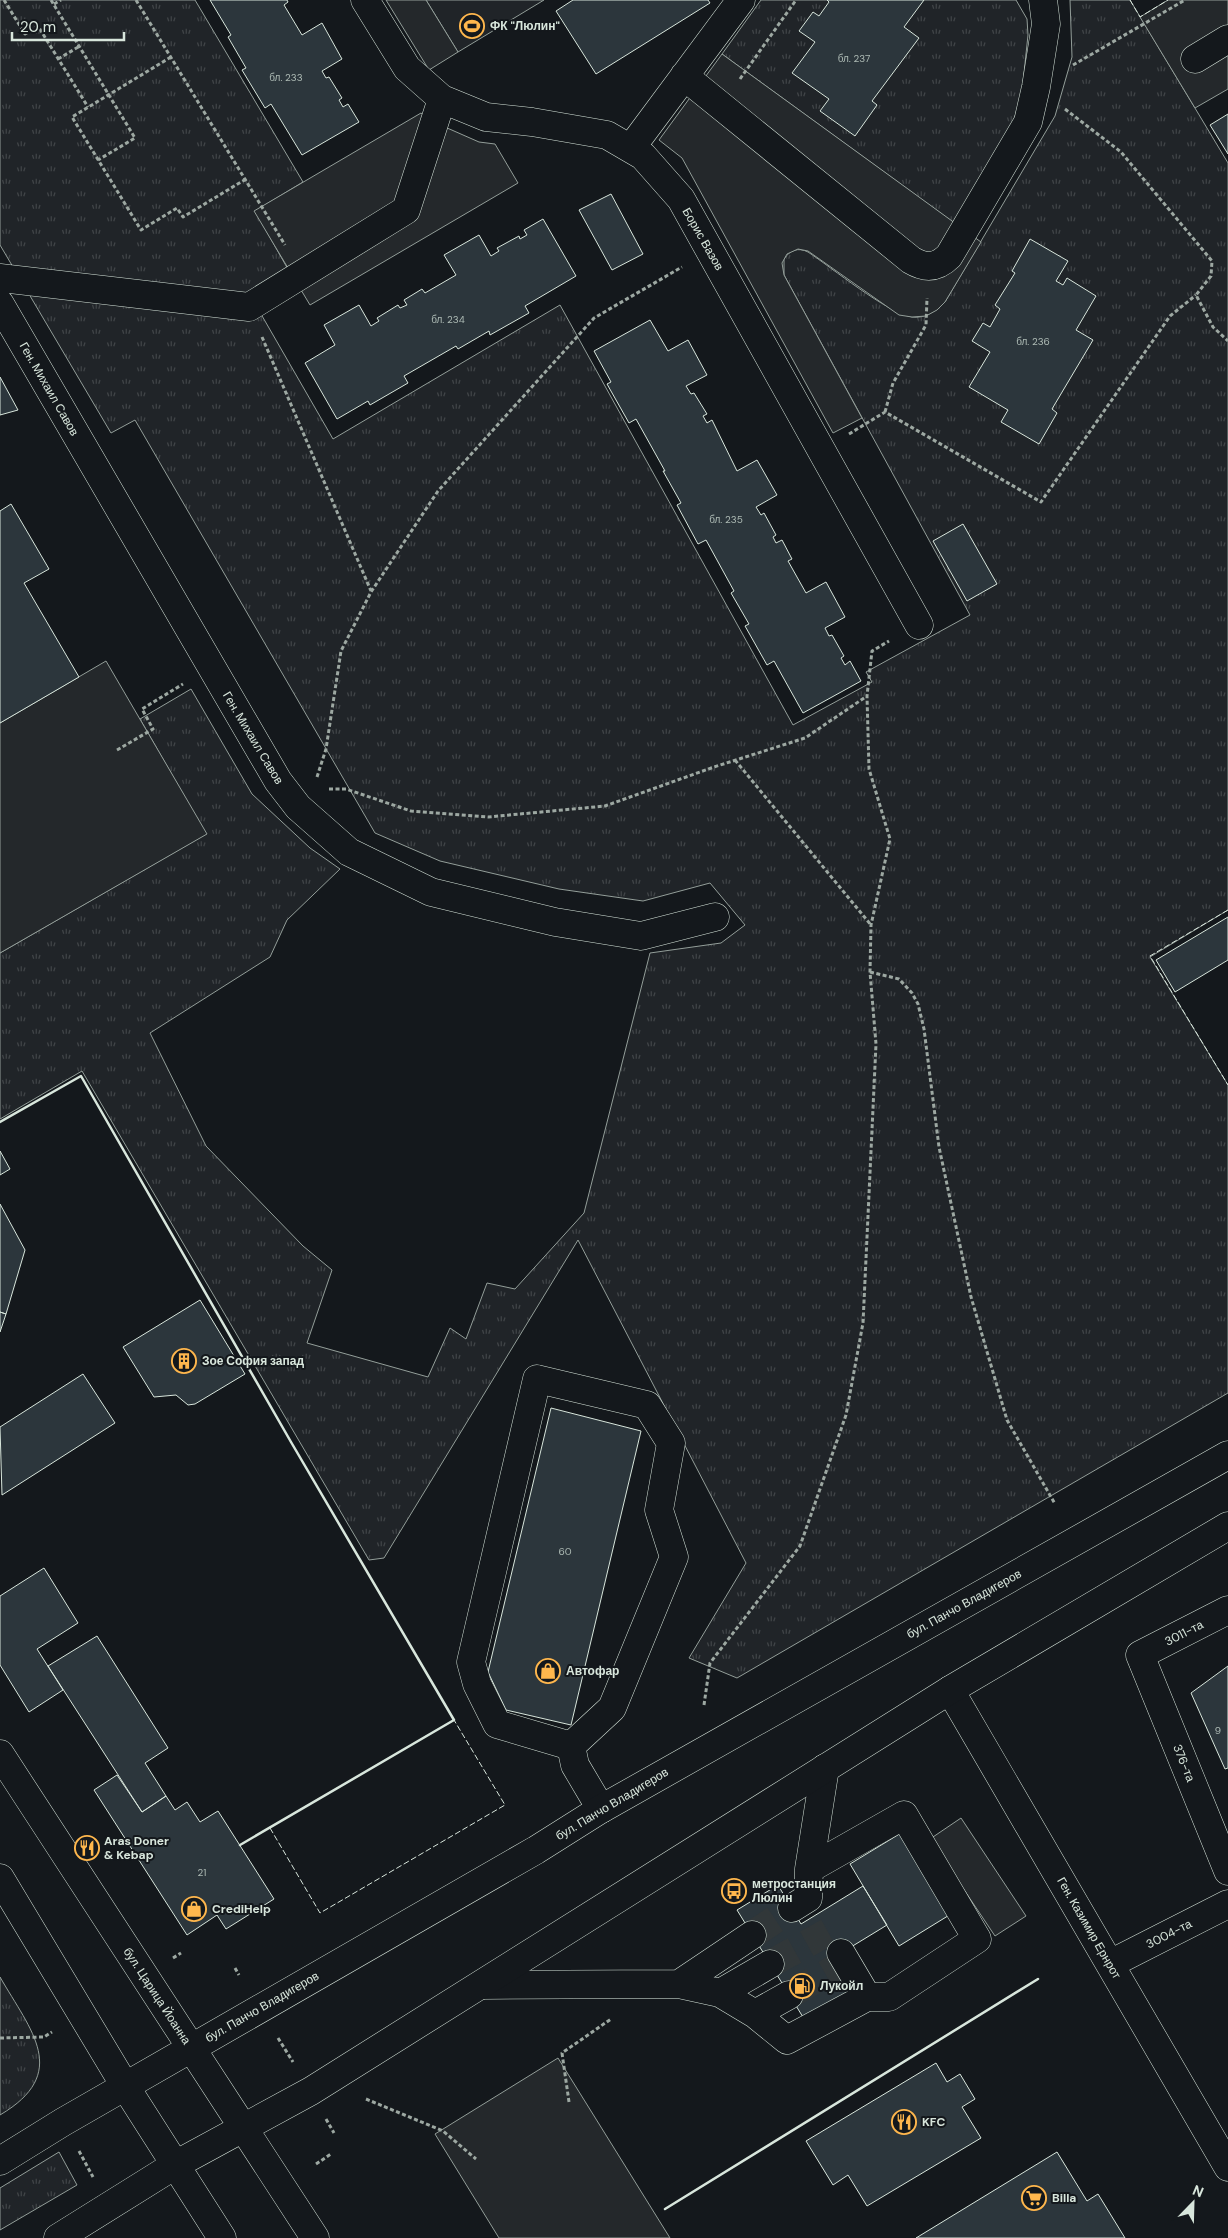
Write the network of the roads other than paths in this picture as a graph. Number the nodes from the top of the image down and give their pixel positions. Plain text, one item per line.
1 (365, 0) edge
2 (741, 0) edge
3 (1043, 0) edge
4 (1228, 39) edge
5 (1195, 59) dead end
6 (684, 76) junction
7 (442, 99) junction
8 (631, 148) junction
9 (0, 278) edge
10 (0, 304) edge
11 (919, 624) road end
12 (715, 917) dead end
13 (1228, 1455) edge
14 (1228, 1526) edge
15 (1228, 1610) edge
16 (1140, 1655) joint
17 (950, 1690) junction
18 (571, 1746) junction
19 (0, 1754) edge
20 (825, 1768) junction
21 (601, 1809) junction
22 (809, 1869) junction
23 (1228, 1871) edge
24 (0, 1878) edge
25 (1228, 1904) edge
26 (806, 1907) dead end
27 (752, 1935) tunnel mouth
28 (842, 1961) dead end
29 (770, 1964) tunnel mouth
30 (1110, 1964) junction
31 (679, 1984) junction
32 (481, 1985) junction
33 (720, 1993) junction
34 (789, 1995) tunnel mouth
35 (867, 1997) junction
36 (756, 2014) junction
37 (190, 2048) junction
38 (125, 2086) junction
39 (244, 2127) junction
40 (0, 2161) edge
41 (175, 2165) junction
42 (1228, 2167) edge
43 (58, 2238) edge
44 (222, 2238) edge
45 (314, 2238) edge

1 - 7 main road, Борис Вазов
2 - 6 main road
3 - 6 main road
4 - 5 main road
6 - 8 main road
7 - 8 main road, Борис Вазов
7 - 9 main road
8 - 11 main road, Борис Вазов
10 - 12 main road, Ген. Михаил Савов
13 - 21 main road, бул. Панчо Владигеров
14 - 17 main road
15 - 16 main road, 3011-та
16 - 23 main road, 376-та
17 - 20 main road
17 - 30 main road, Ген. Казимир Ернрот
18 - 18 main road
18 - 21 main road
19 - 37 main road, бул. Царица Йоанна
20 - 22 main road
20 - 32 main road
21 - 37 main road, бул. Панчо Владигеров
22 - 26 main road
22 - 35 main road
24 - 38 main road
25 - 30 main road, 3004-та
27 - 31 main road
28 - 35 main road
29 - 33 main road
30 - 42 main road, Ген. Казимир Ернрот
31 - 32 main road
31 - 33 main road
32 - 39 main road
33 - 36 main road
34 - 36 main road
35 - 36 main road
37 - 38 main road, бул. Панчо Владигеров
37 - 39 main road, бул. Царица Йоанна
38 - 40 main road, бул. Панчо Владигеров
38 - 41 main road
39 - 41 main road
39 - 45 main road, бул. Царица Йоанна
41 - 43 main road
41 - 44 main road

